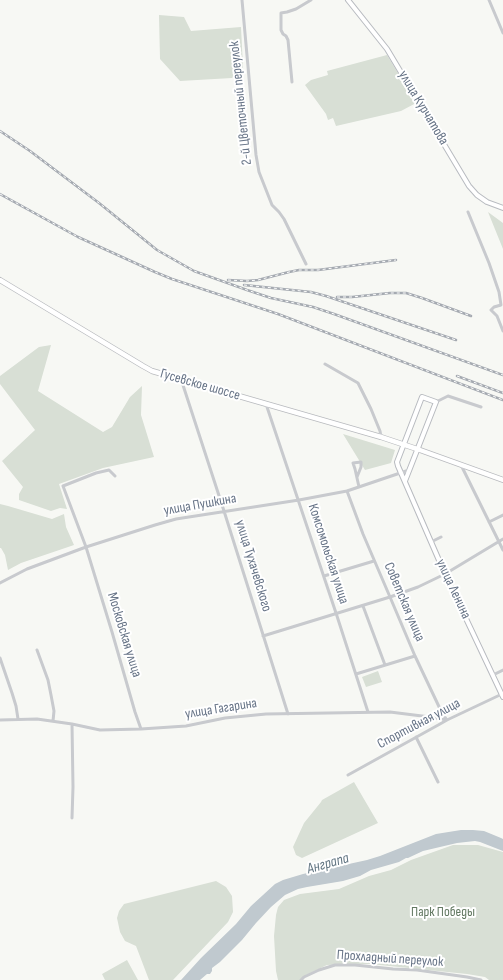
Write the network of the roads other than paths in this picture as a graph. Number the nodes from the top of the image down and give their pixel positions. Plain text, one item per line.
1 (242, 0) edge
2 (348, 0) edge
3 (489, 0) edge
4 (308, 1) edge
5 (503, 33) edge
6 (292, 82) dead end
7 (503, 208) edge
8 (468, 212) dead end
9 (306, 264) dead end
10 (0, 280) edge
11 (503, 290) edge
12 (499, 292) junction
13 (503, 330) edge
14 (325, 364) dead end
15 (181, 379) junction
16 (436, 402) junction
17 (266, 404) junction
18 (481, 407) dead end
19 (381, 437) junction
20 (404, 445) junction
21 (418, 449) junction
22 (461, 465) junction
23 (409, 470) junction
24 (400, 472) junction
25 (115, 476) dead end
26 (357, 477) dead end
27 (503, 480) edge
28 (405, 481) junction
29 (359, 487) junction
30 (347, 491) junction
31 (299, 500) junction
32 (224, 511) junction
33 (503, 515) edge
34 (488, 522) junction
35 (441, 536) dead end
36 (500, 540) edge
37 (431, 542) junction
38 (86, 546) junction
39 (503, 550) edge
40 (374, 561) junction
41 (445, 574) junction
42 (324, 576) junction
43 (0, 583) edge
44 (390, 598) junction
45 (363, 606) junction
46 (336, 613) junction
47 (263, 636) junction
48 (37, 650) dead end
49 (415, 656) junction
50 (0, 658) edge
51 (385, 666) junction
52 (503, 670) edge
53 (356, 674) junction
54 (493, 675) junction
55 (502, 695) edge
56 (368, 712) junction
57 (288, 714) junction
58 (18, 719) junction
59 (0, 720) edge
60 (447, 720) junction
61 (53, 721) junction
62 (72, 724) junction
63 (141, 730) junction
64 (416, 738) junction
65 (348, 775) dead end
66 (438, 782) dead end
67 (72, 818) dead end
68 (301, 980) edge
69 (481, 980) edge

1 - 9 street, 2-й Цветочный переулок
2 - 7 main road, улица Курчатова
3 - 5 street
4 - 6 street
8 - 12 street
10 - 15 highway, Гусевское шоссе
11 - 12 street
12 - 13 street
14 - 19 street
15 - 17 highway, Гусевское шоссе
15 - 32 street, улица Тухачевского
16 - 18 street
16 - 20 main road
16 - 21 main road
17 - 19 highway, Гусевское шоссе
17 - 31 street, Комсомольская улица
19 - 20 highway, Гусевское шоссе
20 - 21 highway, Гусевское шоссе
20 - 24 main road
21 - 22 highway, Гусевское шоссе
21 - 23 main road
22 - 27 highway, Гусевское шоссе
22 - 34 street
23 - 24 street, улица Пушкина
23 - 28 main road
24 - 28 main road, улица Ленина
24 - 29 street, улица Пушкина
25 - 38 street, Московская улица
26 - 29 street
28 - 37 main road, улица Ленина
29 - 30 street, улица Пушкина
30 - 31 street, улица Пушкина
30 - 40 street, Советская улица
31 - 32 street, улица Пушкина
31 - 42 street, Комсомольская улица
32 - 38 street, улица Пушкина
32 - 47 street, улица Тухачевского
33 - 34 street
34 - 36 street
35 - 37 street
36 - 39 street
36 - 41 street
37 - 41 main road, улица Ленина
38 - 43 street, улица Пушкина
38 - 63 street, Московская улица
40 - 42 street
40 - 44 street, Советская улица
41 - 44 street
41 - 54 main road, улица Ленина
42 - 46 street, Комсомольская улица
44 - 45 street
44 - 49 street, Советская улица
45 - 46 street
45 - 51 street
46 - 47 street
46 - 53 street, Комсомольская улица
47 - 57 street, улица Тухачевского
48 - 61 street
49 - 51 street
49 - 60 street, Советская улица
50 - 58 street
51 - 53 street
52 - 54 street
53 - 56 street, Комсомольская улица
54 - 55 main road, улица Ленина
55 - 60 street, Спортивная улица
56 - 57 street, улица Гагарина
56 - 60 street, улица Гагарина
57 - 63 street, улица Гагарина
58 - 59 street, улица Гагарина
58 - 61 street, улица Гагарина
60 - 64 street, Спортивная улица
61 - 62 street, улица Гагарина
62 - 63 street, улица Гагарина
62 - 67 street
64 - 65 street, Спортивная улица
64 - 66 street
68 - 69 street, Прохладный переулок

